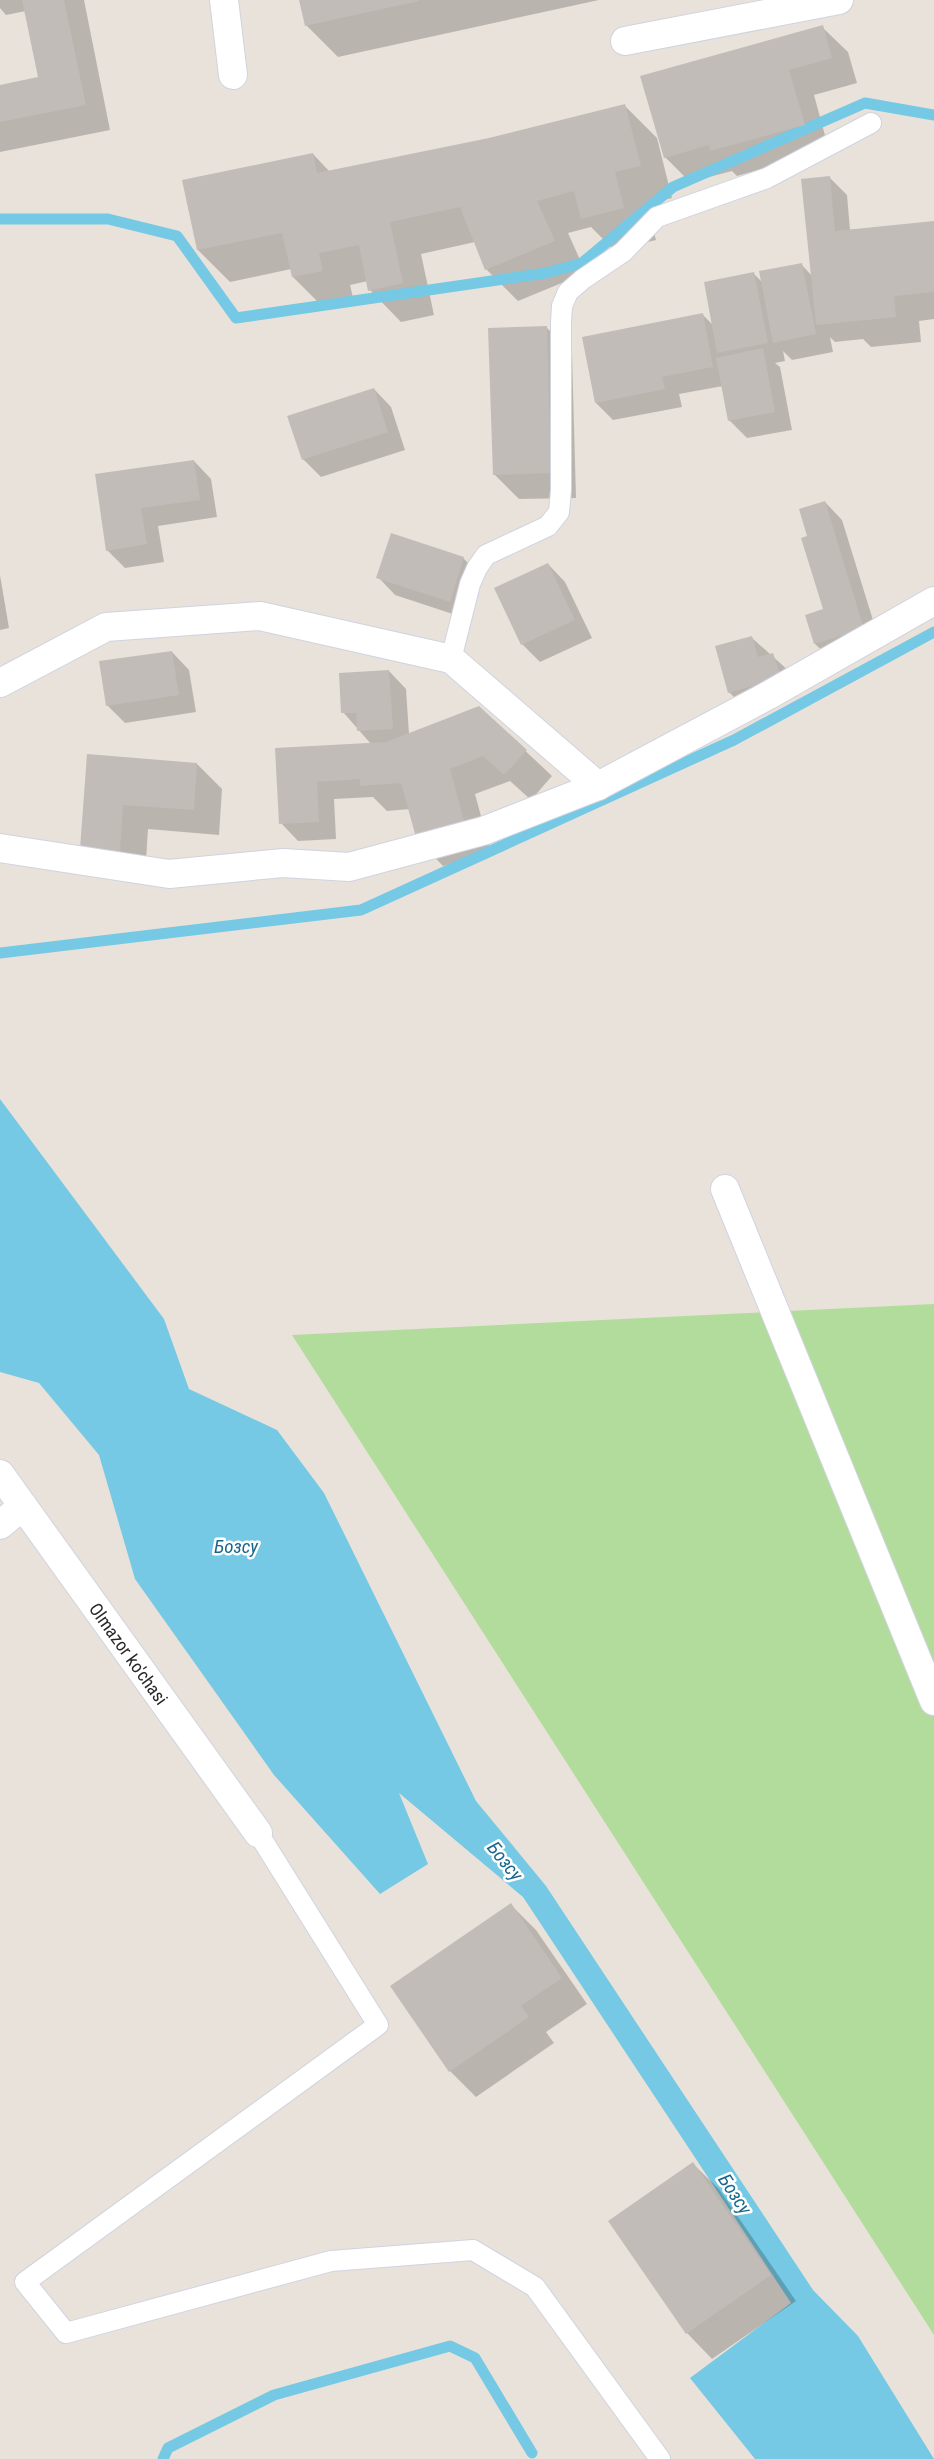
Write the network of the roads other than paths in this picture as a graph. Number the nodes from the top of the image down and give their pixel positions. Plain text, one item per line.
1 (224, 0) edge
2 (839, 0) edge
3 (625, 41) dead end
4 (233, 75) dead end
5 (871, 123) dead end
6 (934, 601) edge
7 (451, 659) junction
8 (0, 682) edge
9 (598, 786) junction
10 (0, 848) edge
11 (725, 1189) dead end
12 (0, 1474) edge
13 (23, 1506) junction
14 (0, 1525) edge
15 (934, 1700) edge
16 (258, 1832) joint
17 (660, 2459) edge

1 - 4 street
2 - 3 street
5 - 7 lane
6 - 9 street
7 - 8 street
7 - 9 street
9 - 10 street
11 - 15 street
12 - 13 street, Olmazor ko'chasi
13 - 14 street
13 - 16 street, Olmazor ko'chasi
16 - 17 lane

